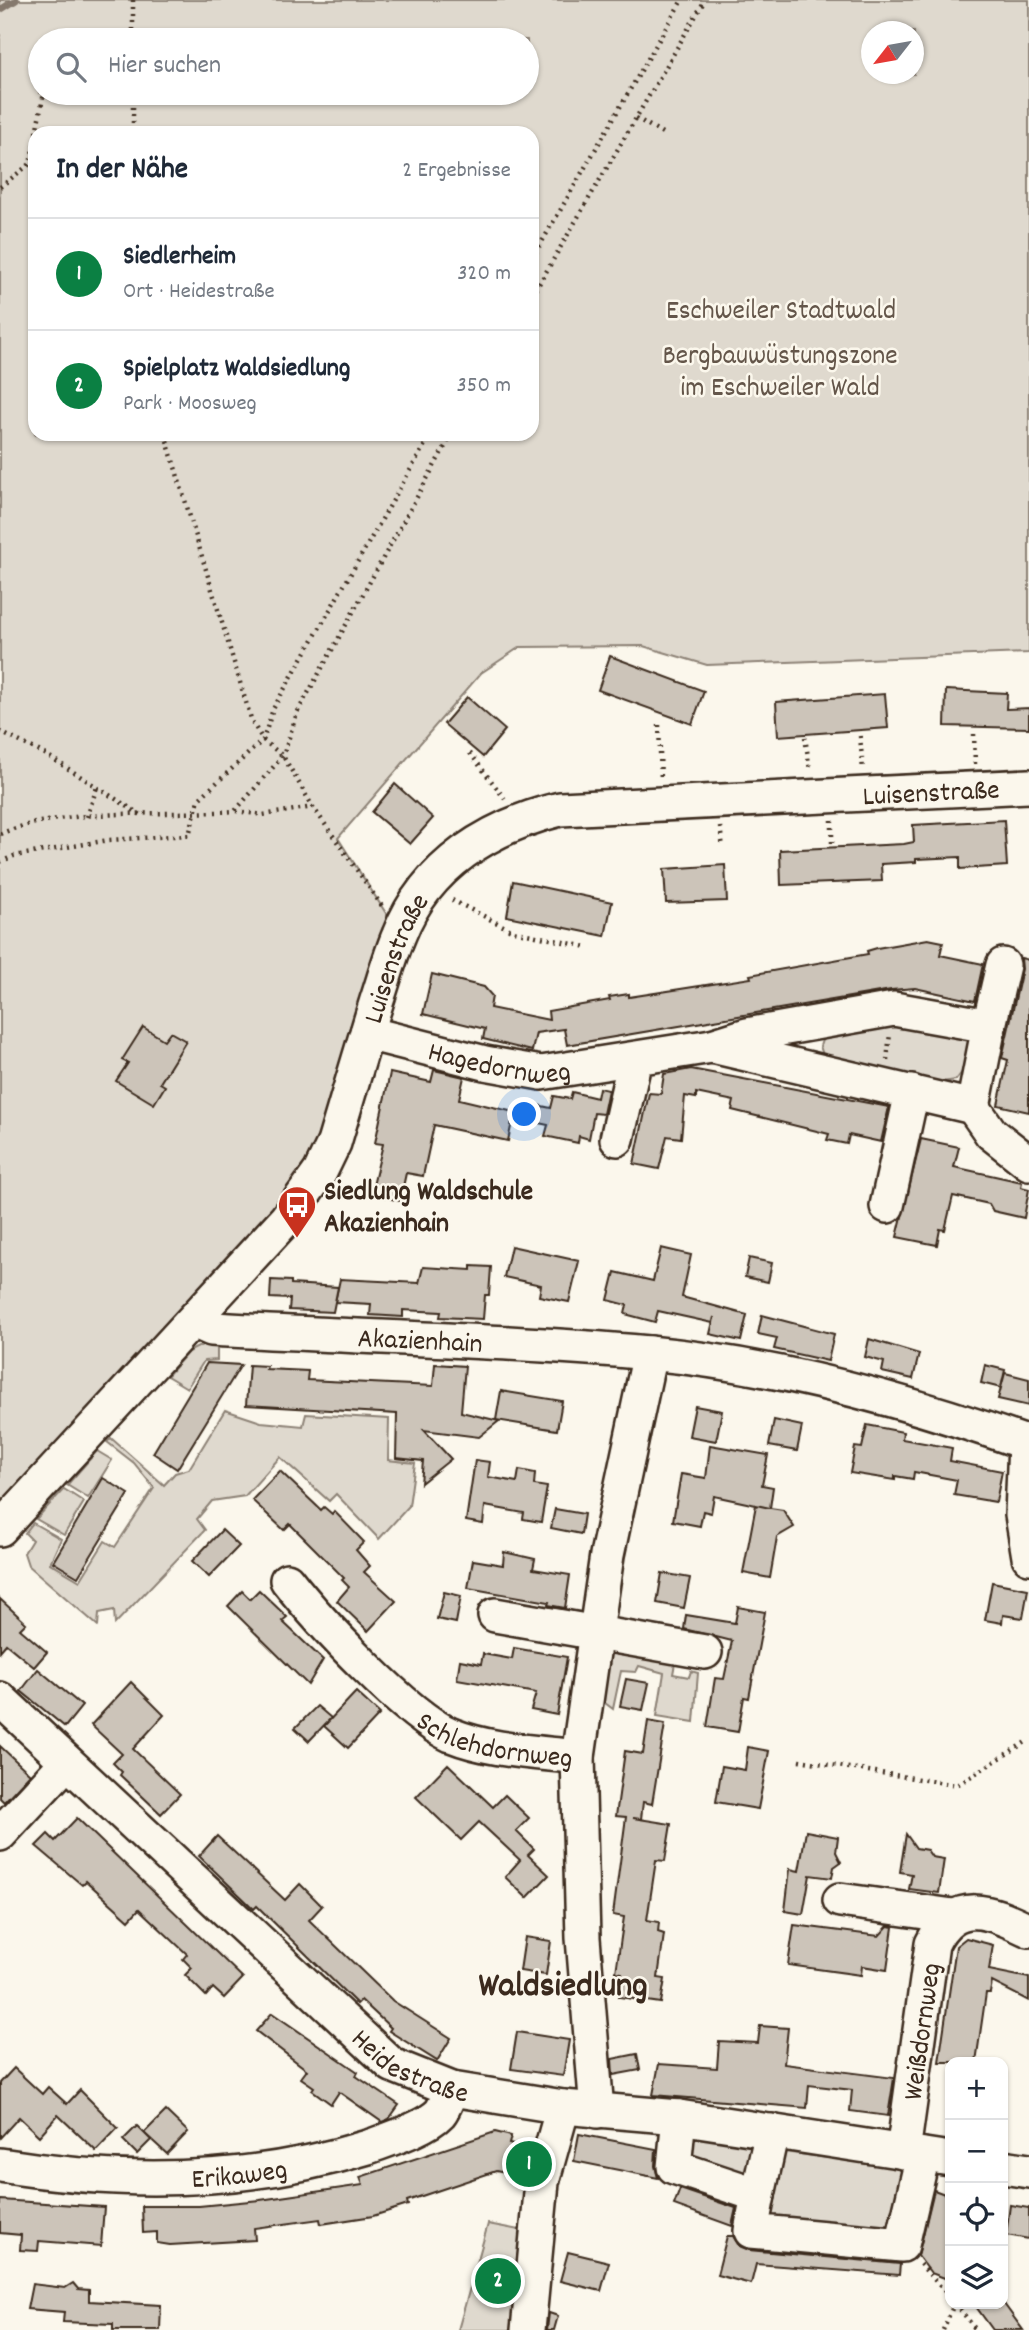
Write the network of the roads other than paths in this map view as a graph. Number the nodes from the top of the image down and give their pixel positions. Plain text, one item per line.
1 (1029, 786) edge
2 (1003, 965) dead end
3 (815, 1024) junction
4 (989, 1026) junction
5 (367, 1033) junction
6 (712, 1046) junction
7 (635, 1059) junction
8 (820, 1070) junction
9 (898, 1089) junction
10 (972, 1107) junction
11 (617, 1139) dead end
12 (1029, 1163) edge
13 (887, 1206) dead end
14 (192, 1321) junction
15 (650, 1353) junction
16 (1027, 1444) edge
17 (0, 1529) edge
18 (1029, 1557) edge
19 (287, 1580) dead end
20 (495, 1615) dead end
21 (594, 1632) junction
22 (705, 1652) dead end
23 (0, 1699) edge
24 (578, 1757) junction
25 (67, 1762) junction
26 (0, 1834) edge
27 (840, 1900) dead end
28 (953, 1916) junction
29 (1029, 1930) edge
30 (452, 2089) junction
31 (563, 2107) junction
32 (597, 2111) junction
33 (679, 2117) junction
34 (772, 2131) junction
35 (925, 2156) edge
36 (0, 2165) edge
37 (1008, 2168) edge
38 (1029, 2171) edge
39 (758, 2196) junction
40 (528, 2330) edge

1 - 5 street, Luisenstraße
2 - 4 street
3 - 4 street, Hagedornweg
3 - 6 street, Hagedornweg
3 - 8 street
4 - 10 street
5 - 7 street, Hagedornweg
5 - 14 street, Luisenstraße
6 - 7 street, Hagedornweg
6 - 8 street, Hagedornweg
7 - 11 street
8 - 9 street, Hagedornweg
9 - 10 street, Hagedornweg
9 - 13 street
10 - 12 street
14 - 15 street, Akazienhain
14 - 17 street, Luisenstraße
15 - 16 street, Akazienhain
15 - 21 street
16 - 18 street
19 - 24 street, Schlehdornweg
20 - 21 street
21 - 22 street
21 - 24 street
23 - 25 street, Heidestraße
24 - 32 street, Schlehdornweg
25 - 26 street
25 - 30 street, Heidestraße
27 - 28 street
28 - 29 street
28 - 35 street, Weißdornweg
30 - 31 street, Heidestraße
30 - 36 street, Erikaweg
31 - 32 street, Heidestraße
31 - 40 street
32 - 33 street, Heidestraße
33 - 34 street, Heidestraße
33 - 39 street
34 - 35 street, Heidestraße
34 - 39 street
35 - 39 street, Weißdornweg
37 - 38 street

